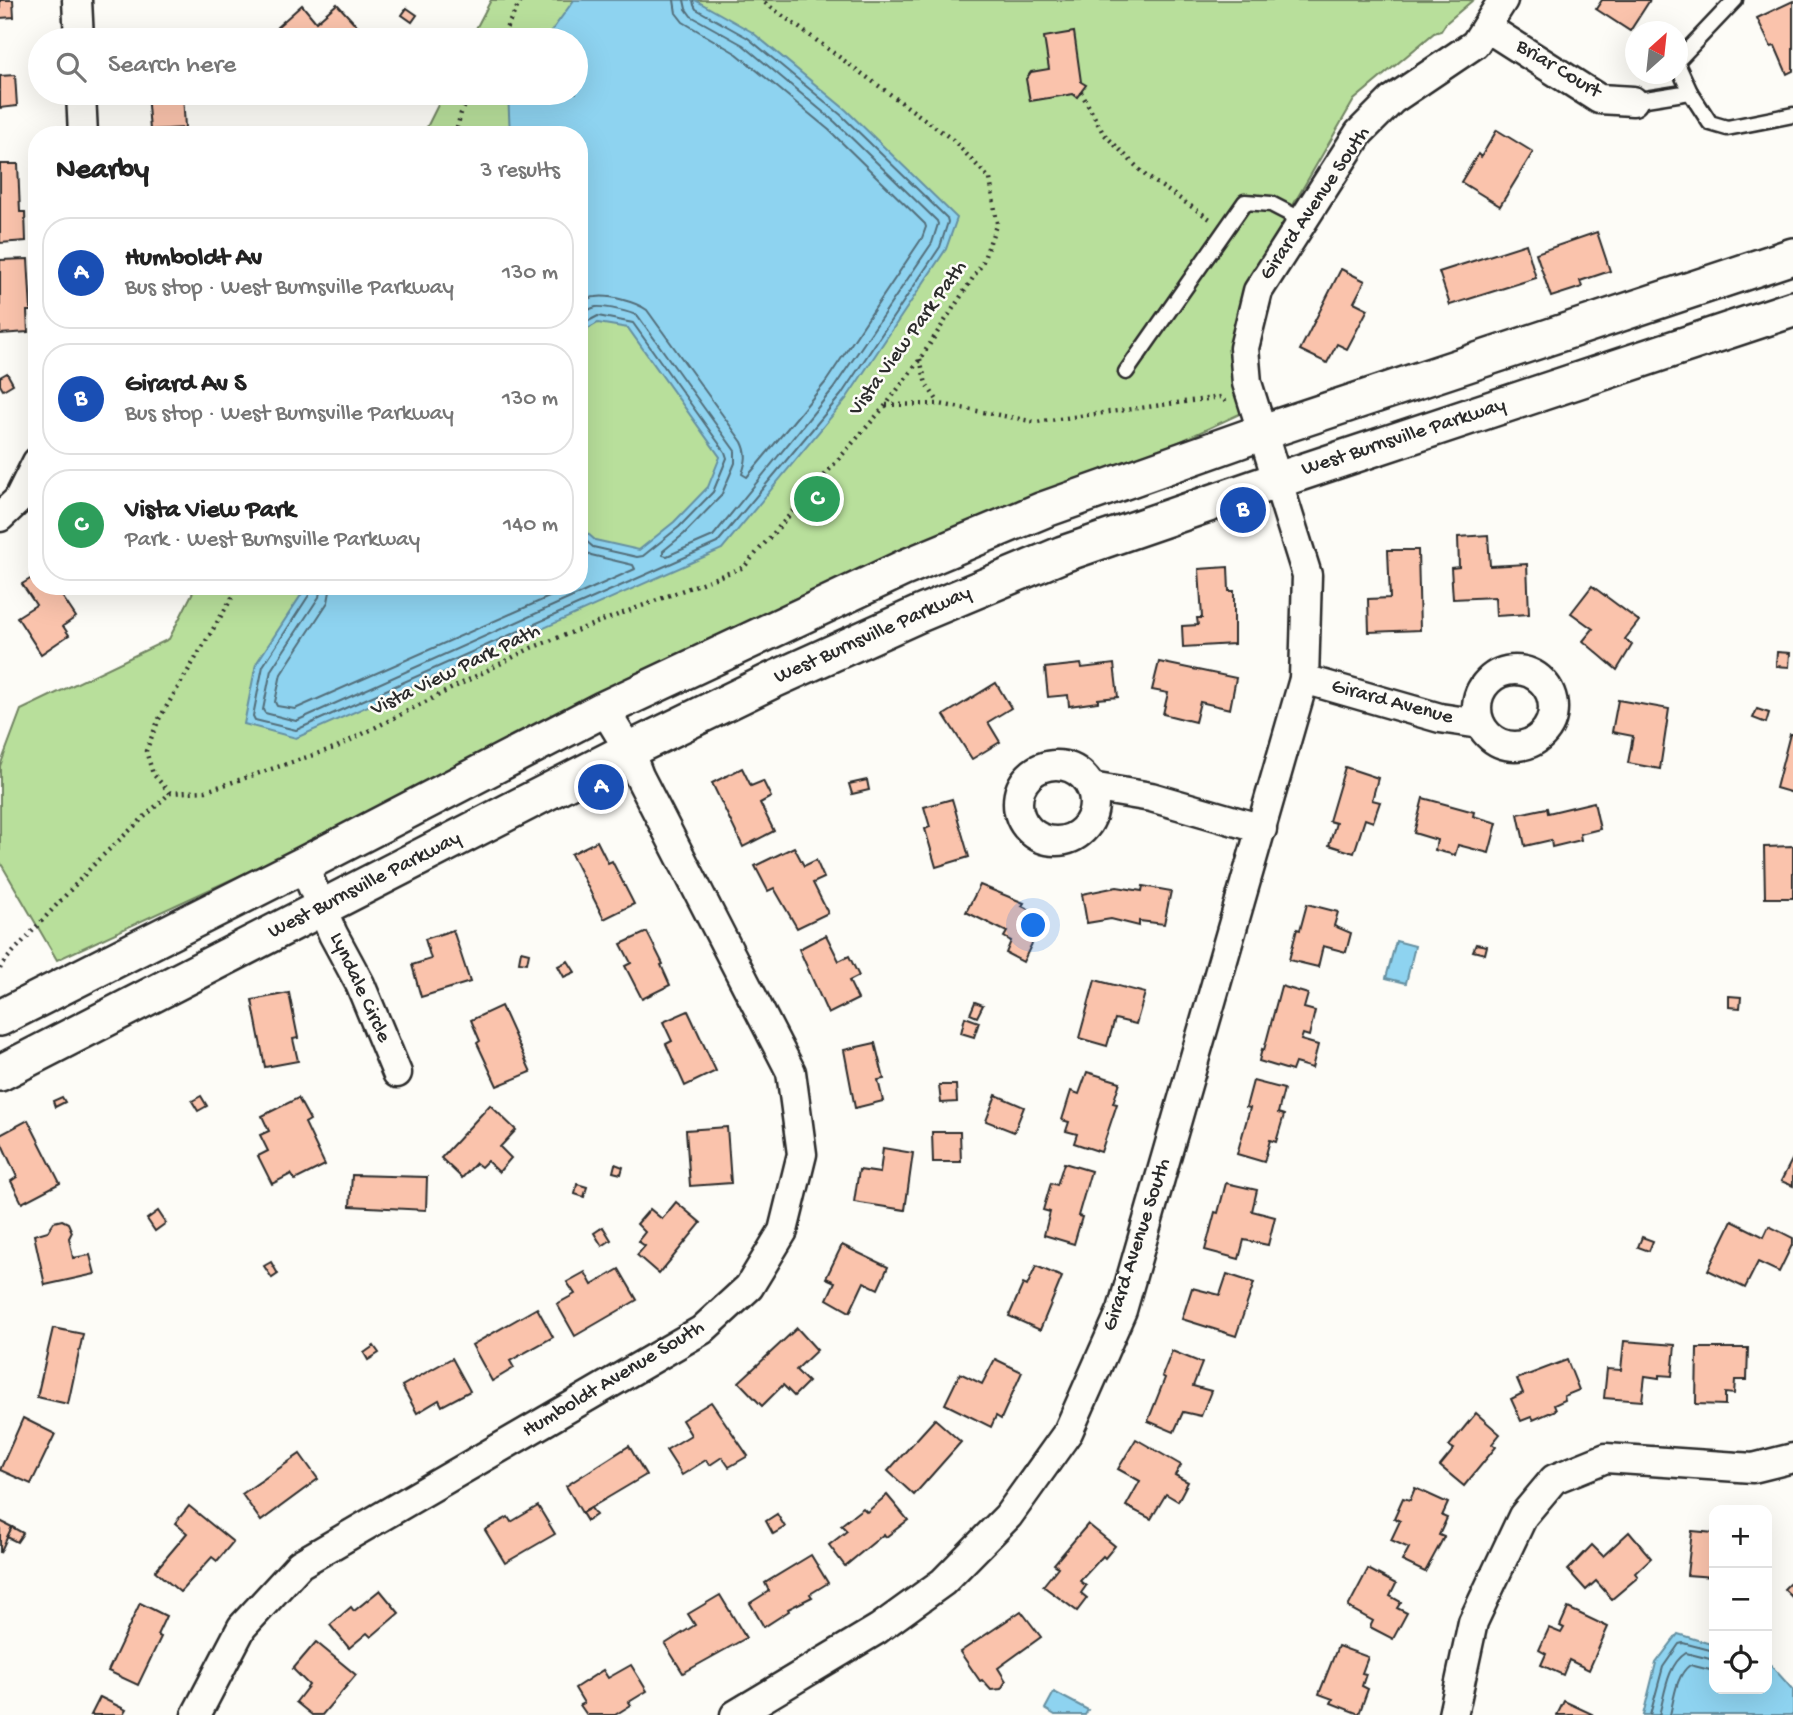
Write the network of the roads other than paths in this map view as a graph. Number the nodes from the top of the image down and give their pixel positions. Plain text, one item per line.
1 (78, 0) edge
2 (1503, 0) edge
3 (1735, 0) edge
4 (1486, 27) junction
5 (79, 28) edge
6 (1688, 49) edge
7 (1686, 84) edge
8 (1690, 92) junction
9 (1633, 101) joint
10 (82, 105) edge
11 (1793, 115) edge
12 (83, 126) edge
13 (1304, 221) junction
14 (1793, 256) edge
15 (1793, 309) edge
16 (1126, 372) dead end
17 (1264, 432) junction
18 (28, 480) edge
19 (1278, 480) junction
20 (0, 517) edge
21 (1304, 679) junction
22 (604, 709) junction
23 (1480, 724) dead end
24 (629, 750) junction
25 (1091, 787) dead end
26 (1262, 830) junction
27 (303, 865) junction
28 (322, 908) junction
29 (0, 1018) edge
30 (0, 1073) edge
31 (397, 1073) dead end
32 (1793, 1458) edge
33 (195, 1715) edge
34 (734, 1715) edge
35 (1453, 1715) edge

1 - 5 street
2 - 4 street, Girard Avenue South
3 - 6 lane
4 - 9 street, Briar Court
4 - 13 street, Girard Avenue South
7 - 8 lane
8 - 9 lane
8 - 11 lane
10 - 12 street
13 - 16 lane
13 - 17 street, Girard Avenue South
14 - 17 street
15 - 19 street, West Burnsville Parkway
17 - 19 street, Girard Avenue South
17 - 22 street
18 - 20 street
19 - 21 street, Girard Avenue South
19 - 24 street, West Burnsville Parkway
21 - 23 street, Girard Avenue
21 - 26 street, Girard Avenue South
22 - 24 street, Humboldt Avenue South
22 - 27 street
24 - 28 street, West Burnsville Parkway
24 - 33 street, Humboldt Avenue South
25 - 26 street
26 - 34 street, Girard Avenue South
27 - 28 street, Lyndale Circle
27 - 29 street
28 - 30 street, West Burnsville Parkway
28 - 31 street, Lyndale Circle
32 - 35 street

